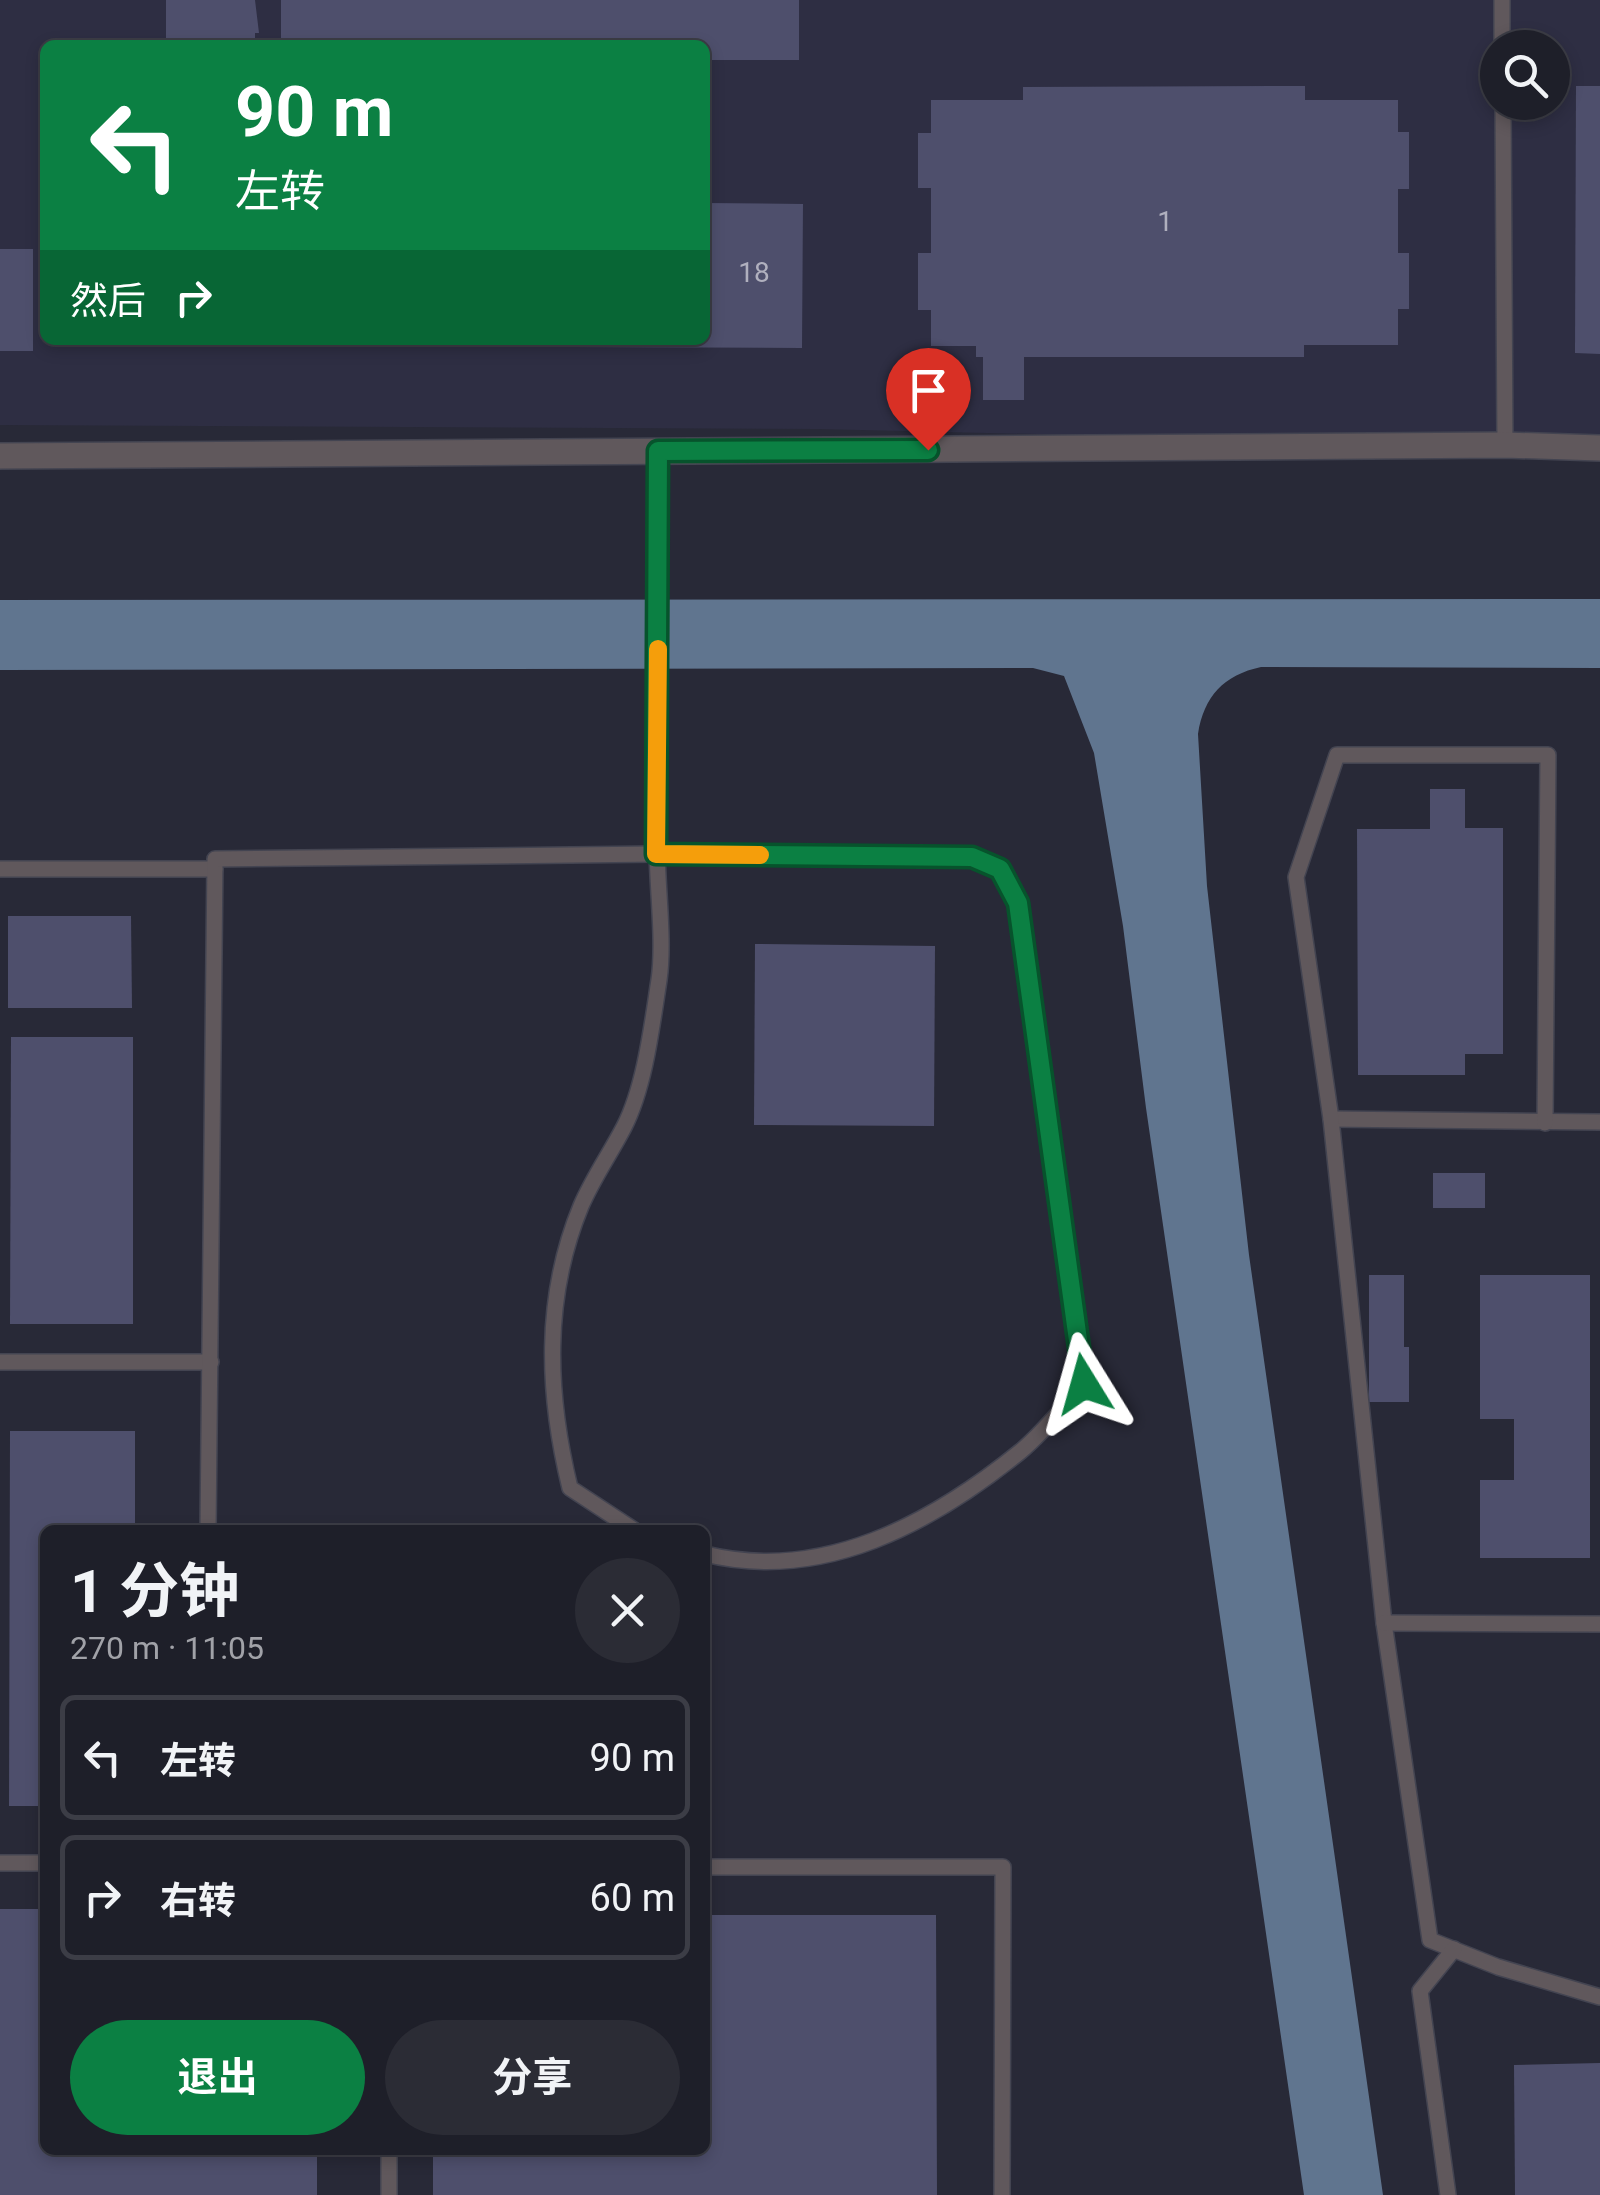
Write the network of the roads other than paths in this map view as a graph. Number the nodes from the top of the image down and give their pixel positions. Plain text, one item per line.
1 (1502, 0) edge
2 (1502, 30) edge
3 (1503, 120) edge
4 (1505, 446) junction
5 (1600, 448) edge
6 (658, 451) junction
7 (0, 456) edge
8 (656, 854) junction
9 (0, 869) edge
10 (215, 869) junction
11 (1331, 1119) junction
12 (1545, 1122) junction
13 (1600, 1122) edge
14 (0, 1362) edge
15 (211, 1362) junction
16 (208, 1525) edge
17 (626, 1525) edge
18 (710, 1555) edge
19 (1384, 1623) junction
20 (1600, 1624) edge
21 (0, 1863) edge
22 (40, 1863) edge
23 (710, 1866) edge
24 (1454, 1949) junction
25 (1600, 1997) edge
26 (390, 2155) edge
27 (389, 2195) edge
28 (1002, 2195) edge
29 (1448, 2195) edge

1 - 2 lane
3 - 4 lane
4 - 5 street
4 - 6 street
6 - 7 street
6 - 8 lane
8 - 10 lane
8 - 17 lane
8 - 18 lane
9 - 10 lane
10 - 15 lane
11 - 12 lane
11 - 12 lane
11 - 19 lane
12 - 13 lane
14 - 15 lane
15 - 16 lane
19 - 20 lane
19 - 24 lane
21 - 22 lane
23 - 28 lane
24 - 25 lane
24 - 29 lane
26 - 27 lane

